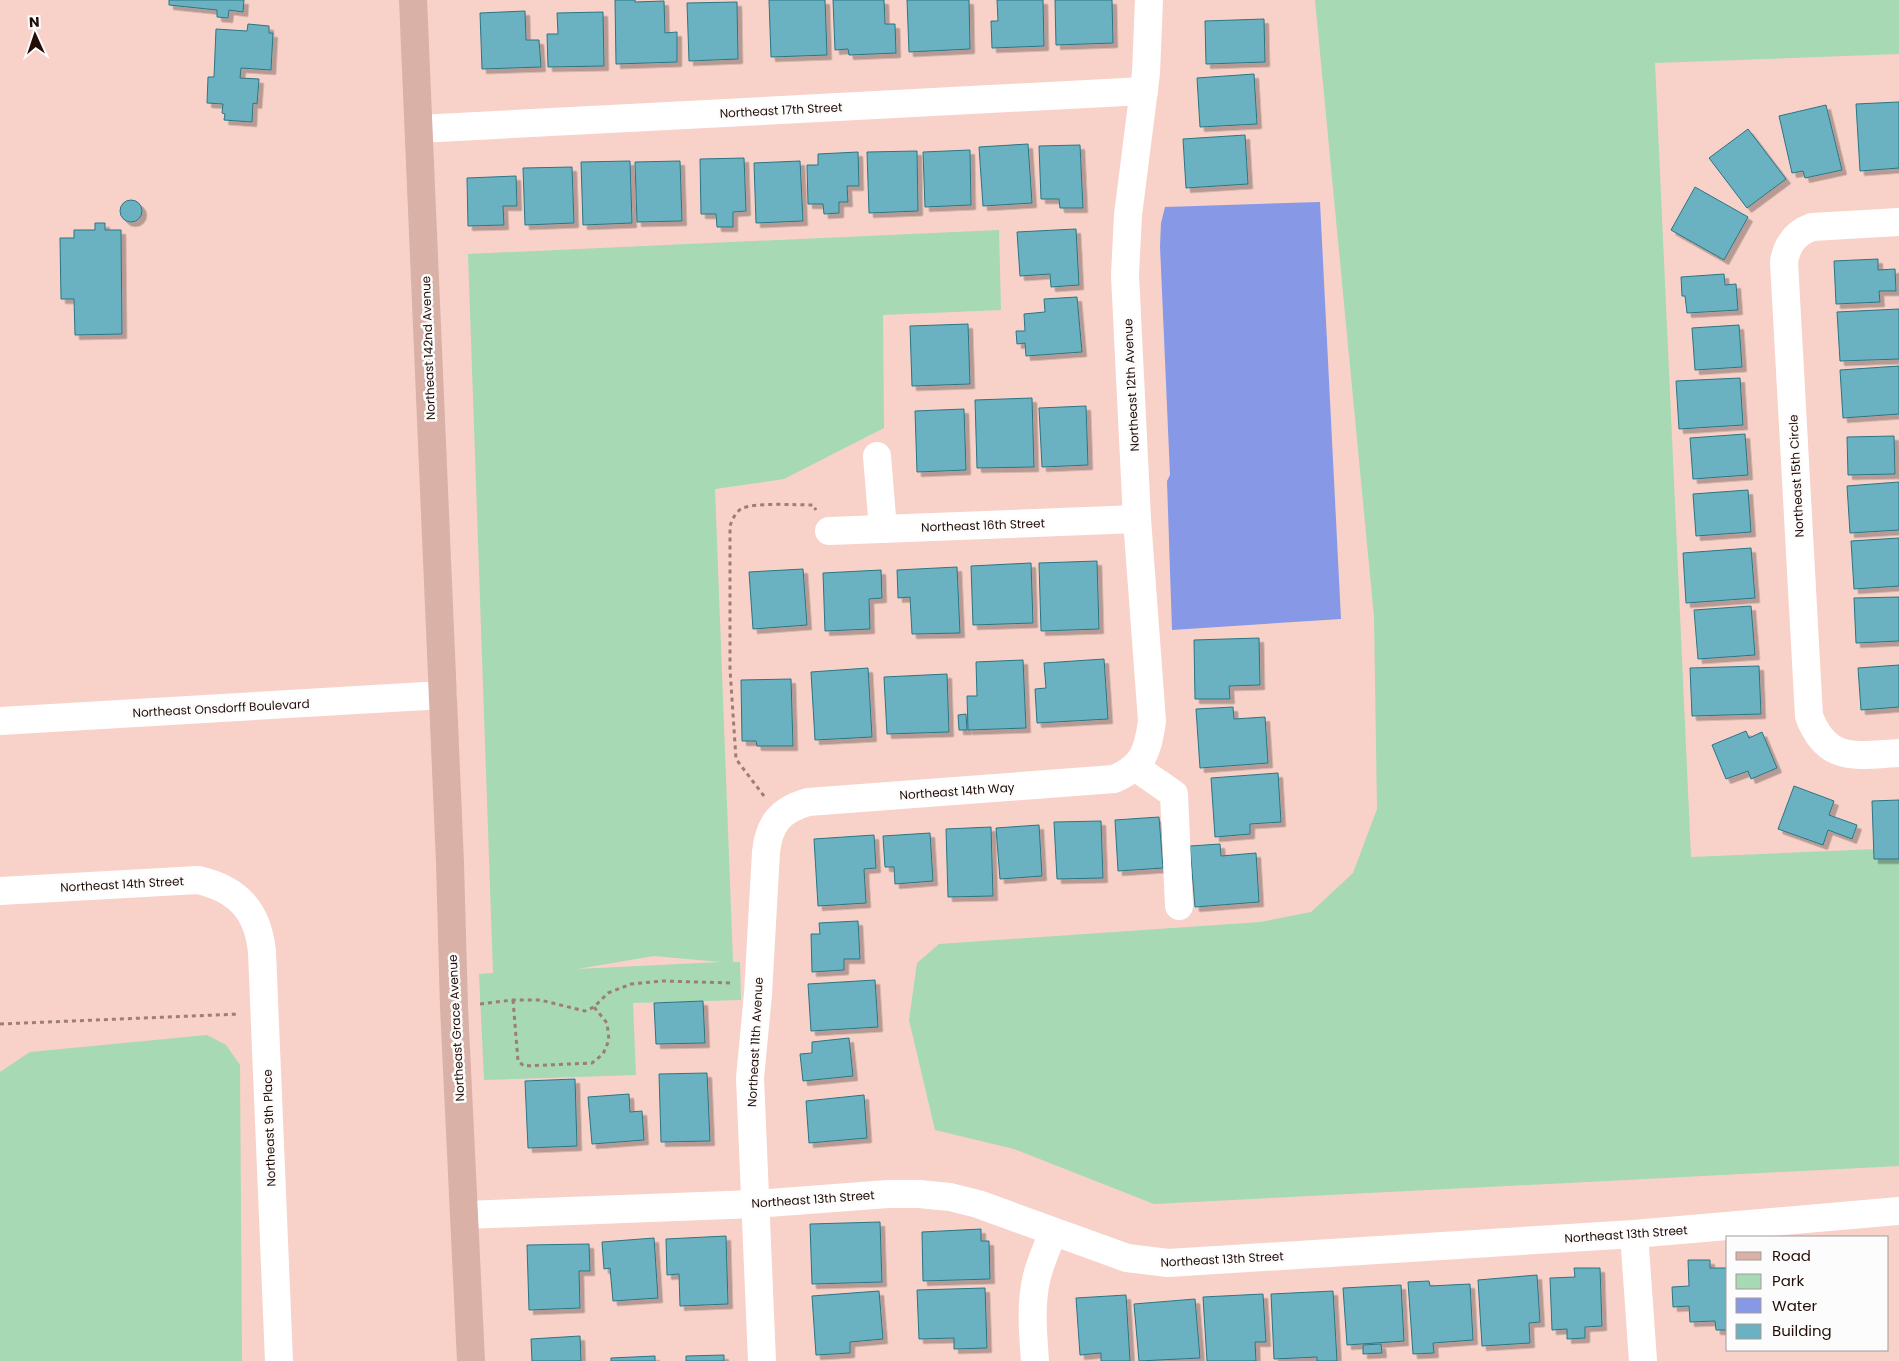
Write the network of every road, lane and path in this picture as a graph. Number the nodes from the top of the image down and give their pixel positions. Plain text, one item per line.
1 (413, 0) edge
2 (1149, 0) edge
3 (1144, 91) junction
4 (419, 129) junction
5 (1899, 222) edge
6 (877, 456) dead end
7 (1137, 518) junction
8 (883, 529) junction
9 (829, 531) joint
10 (443, 695) junction
11 (0, 720) edge
12 (1899, 753) edge
13 (1135, 766) junction
14 (780, 816) junction
15 (0, 891) edge
16 (240, 900) joint
17 (1179, 906) dead end
18 (758, 985) junction
19 (514, 1000) junction
20 (454, 1007) junction
21 (594, 1007) junction
22 (264, 1012) junction
23 (0, 1024) edge
24 (755, 1204) junction
25 (1899, 1211) edge
26 (465, 1214) junction
27 (1053, 1233) junction
28 (1634, 1234) junction
29 (279, 1361) edge
30 (472, 1361) edge
31 (762, 1361) edge
32 (1035, 1361) edge
33 (1643, 1361) edge

1 - 4 main road, Northeast 142nd Avenue
2 - 3 street, Northeast 12th Avenue
3 - 4 street, Northeast 17th Street
3 - 7 street, Northeast 12th Avenue
4 - 10 main road, Northeast 142nd Avenue
5 - 12 street, Northeast 15th Circle
6 - 8 street
7 - 8 street, Northeast 16th Street
7 - 13 street, Northeast 12th Avenue
8 - 9 street, Northeast 16th Street
9 - 14 path
10 - 11 street, Northeast Onsdorff Boulevard
10 - 20 main road, Northeast Grace Avenue
13 - 14 street, Northeast 14th Way
13 - 17 street
14 - 18 street, Northeast 11th Avenue
15 - 16 street, Northeast 14th Street
16 - 22 street, Northeast 9th Place
18 - 21 path
18 - 24 street, Northeast 11th Avenue
19 - 20 path
19 - 21 path
19 - 21 path
20 - 26 main road, Northeast Grace Avenue
22 - 23 path
22 - 29 street, Northeast 9th Place
24 - 26 street, Northeast 13th Street
24 - 27 street, Northeast 13th Street
24 - 31 street, Northeast 11th Avenue
25 - 28 street, Northeast 13th Street
26 - 30 main road, Northeast Grace Avenue
27 - 28 street, Northeast 13th Street
27 - 32 street
28 - 33 street

